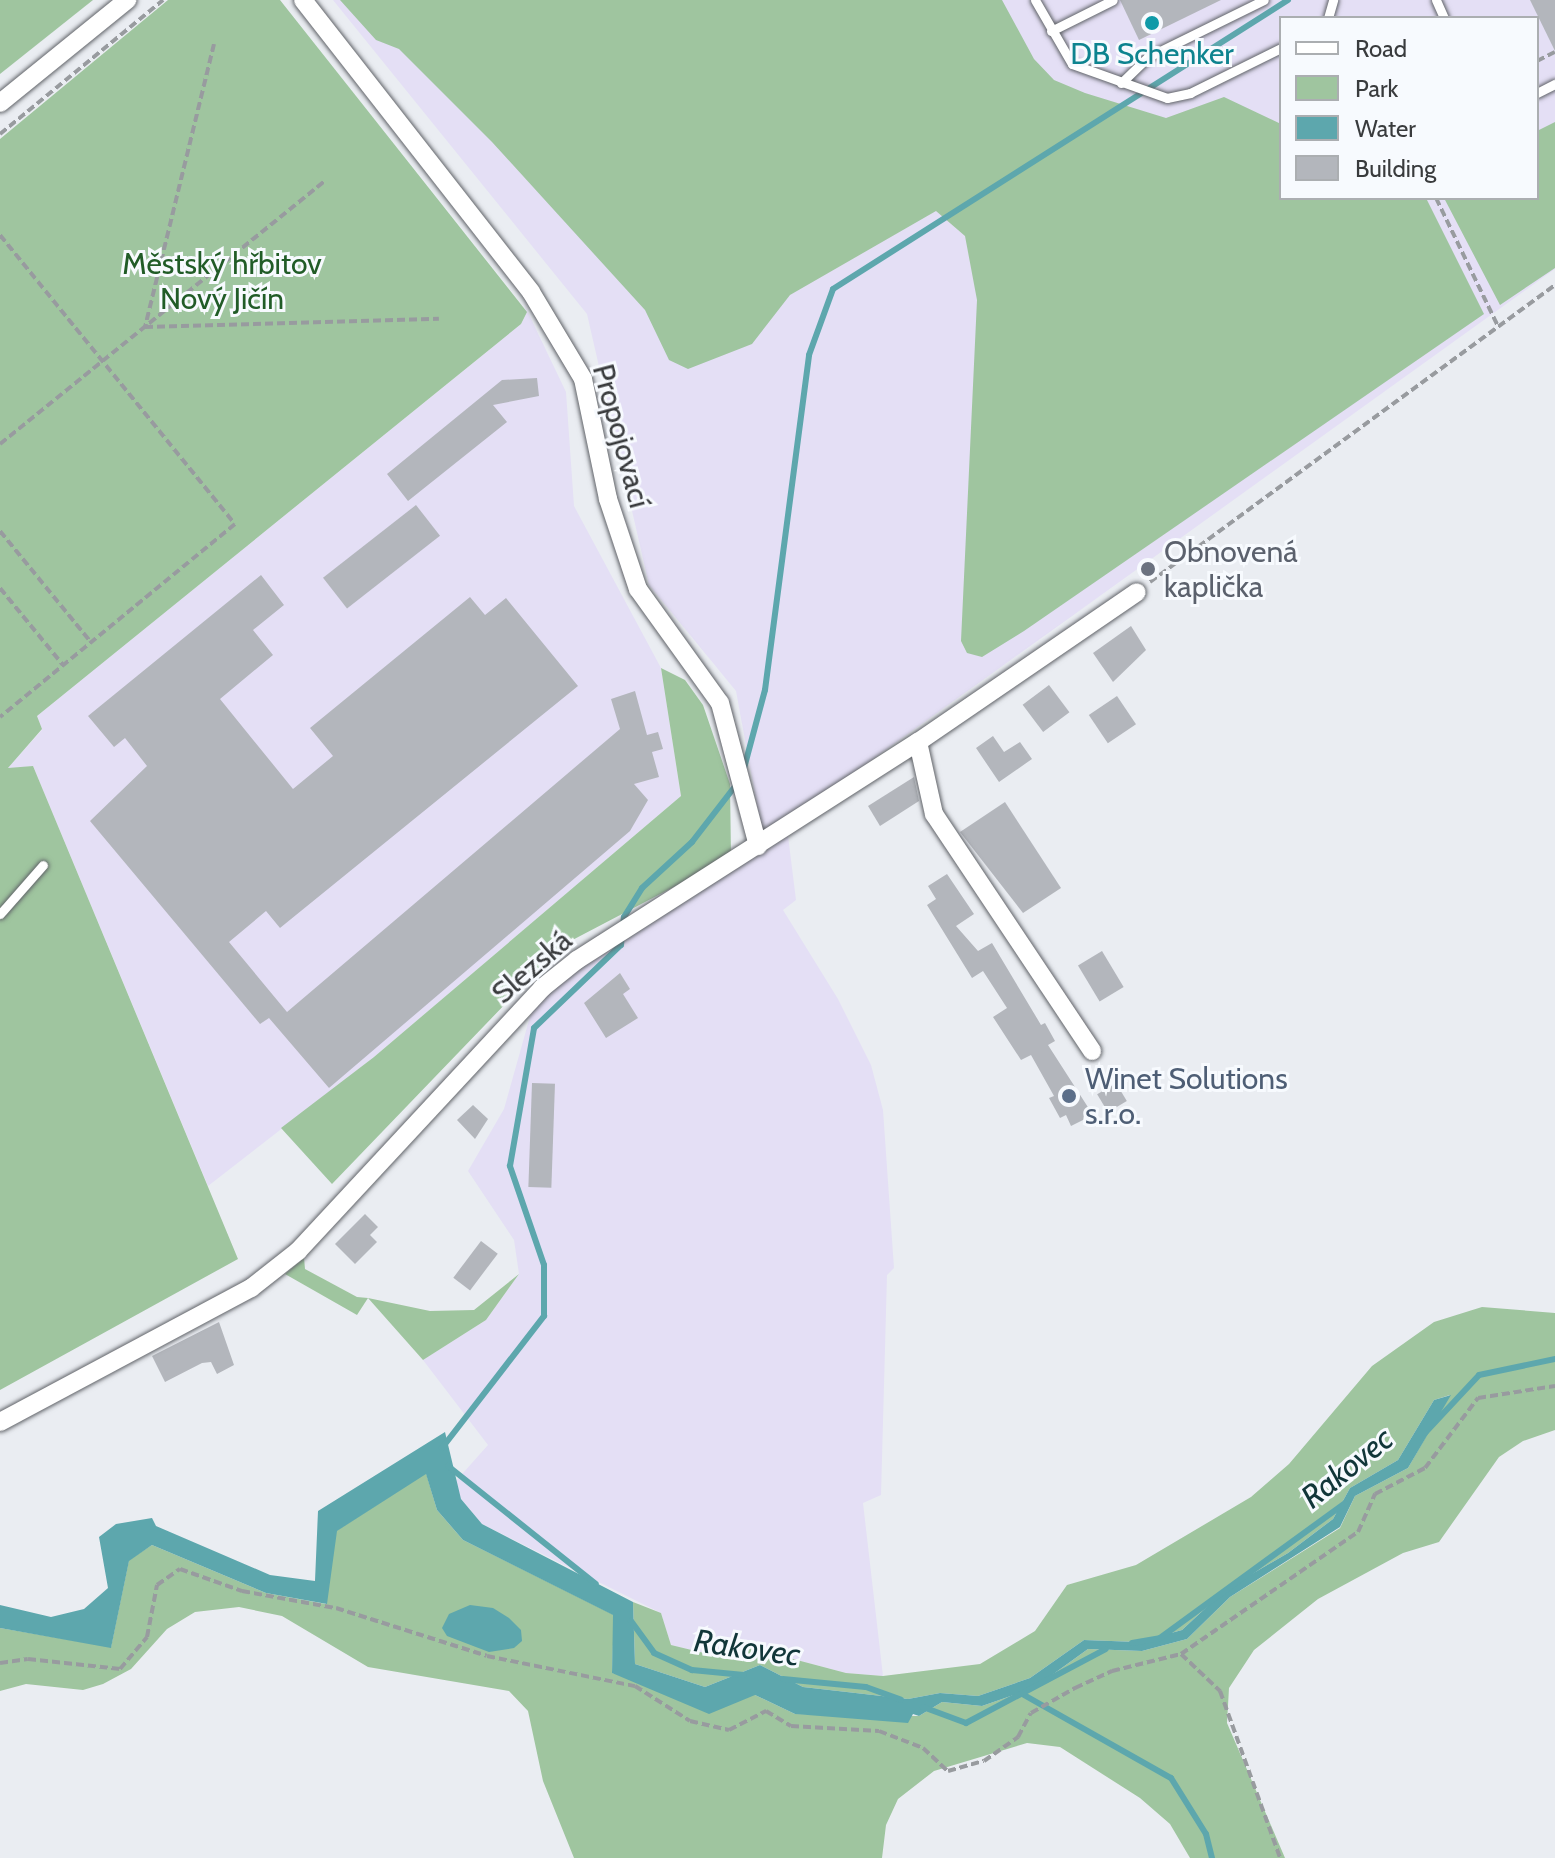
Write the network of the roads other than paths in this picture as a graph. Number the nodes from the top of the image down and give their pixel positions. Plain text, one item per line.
1 (127, 0) edge
2 (303, 0) edge
3 (1035, 0) edge
4 (1113, 0) edge
5 (1264, 0) edge
6 (1051, 31) junction
7 (1279, 49) edge
8 (1121, 83) junction
9 (0, 103) edge
10 (1137, 592) road end
11 (918, 742) junction
12 (758, 846) junction
13 (43, 865) dead end
14 (0, 914) edge
15 (1092, 1051) dead end
16 (0, 1422) edge

1 - 9 street
2 - 12 street, Propojovací
3 - 6 lane
4 - 6 lane
5 - 8 lane
6 - 8 lane
7 - 8 lane
10 - 11 street, Slezská
11 - 12 street, Slezská
11 - 15 street
12 - 16 street, Slezská
13 - 14 lane

